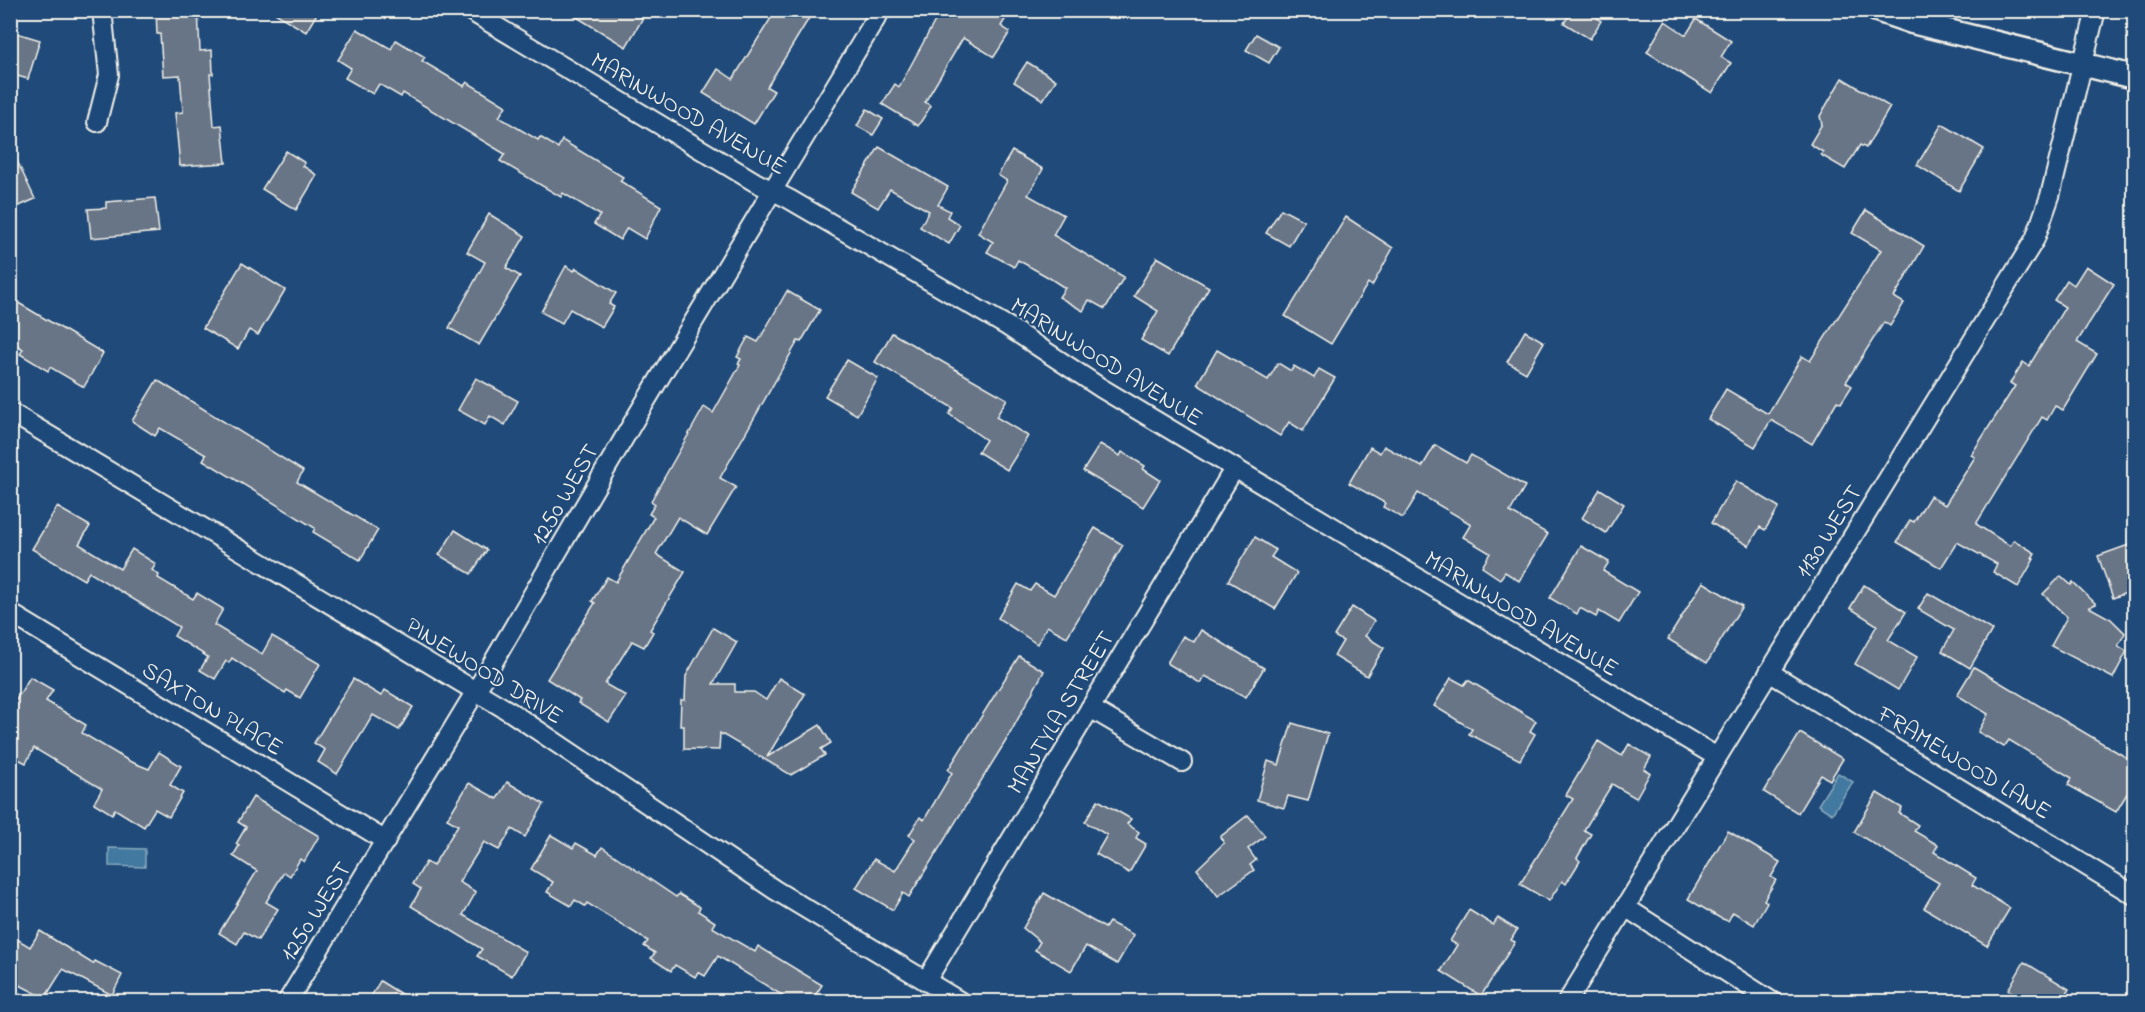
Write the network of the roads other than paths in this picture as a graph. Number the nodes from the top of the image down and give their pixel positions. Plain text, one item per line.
1 (102, 10) edge
2 (469, 10) edge
3 (881, 10) edge
4 (1877, 10) edge
5 (2096, 10) edge
6 (2081, 65) junction
7 (2134, 77) edge
8 (97, 122) dead end
9 (773, 191) junction
10 (10, 412) edge
11 (1234, 469) junction
12 (15, 616) dead end
13 (1769, 672) junction
14 (476, 691) junction
15 (1090, 708) junction
16 (1717, 757) junction
17 (1182, 762) dead end
18 (386, 841) junction
19 (2134, 895) edge
20 (1625, 907) junction
21 (926, 981) junction
22 (287, 1002) edge
23 (961, 1002) edge
24 (1567, 1002) edge
25 (1773, 1002) edge

1 - 8 street
2 - 9 street, MARINWOOD AVENUE
3 - 9 street, 1250 WEST
4 - 6 street
5 - 6 street, 1130 WEST
6 - 7 street
6 - 13 street, 1130 WEST
9 - 11 street, MARINWOOD AVENUE
9 - 14 street, 1250 WEST
10 - 14 street, PINEWOOD DRIVE
11 - 15 street, MANTYLA STREET
11 - 16 street, MARINWOOD AVENUE
12 - 18 street, SAXTON PLACE
13 - 16 street, 1130 WEST
13 - 19 street, FRAMEWOOD LANE
14 - 18 street, 1250 WEST
14 - 21 street, PINEWOOD DRIVE
15 - 17 street
15 - 21 street, MANTYLA STREET
16 - 20 street, 1130 WEST
18 - 22 street, 1250 WEST
20 - 24 street, 1130 WEST
20 - 25 street
21 - 23 street, PINEWOOD DRIVE

